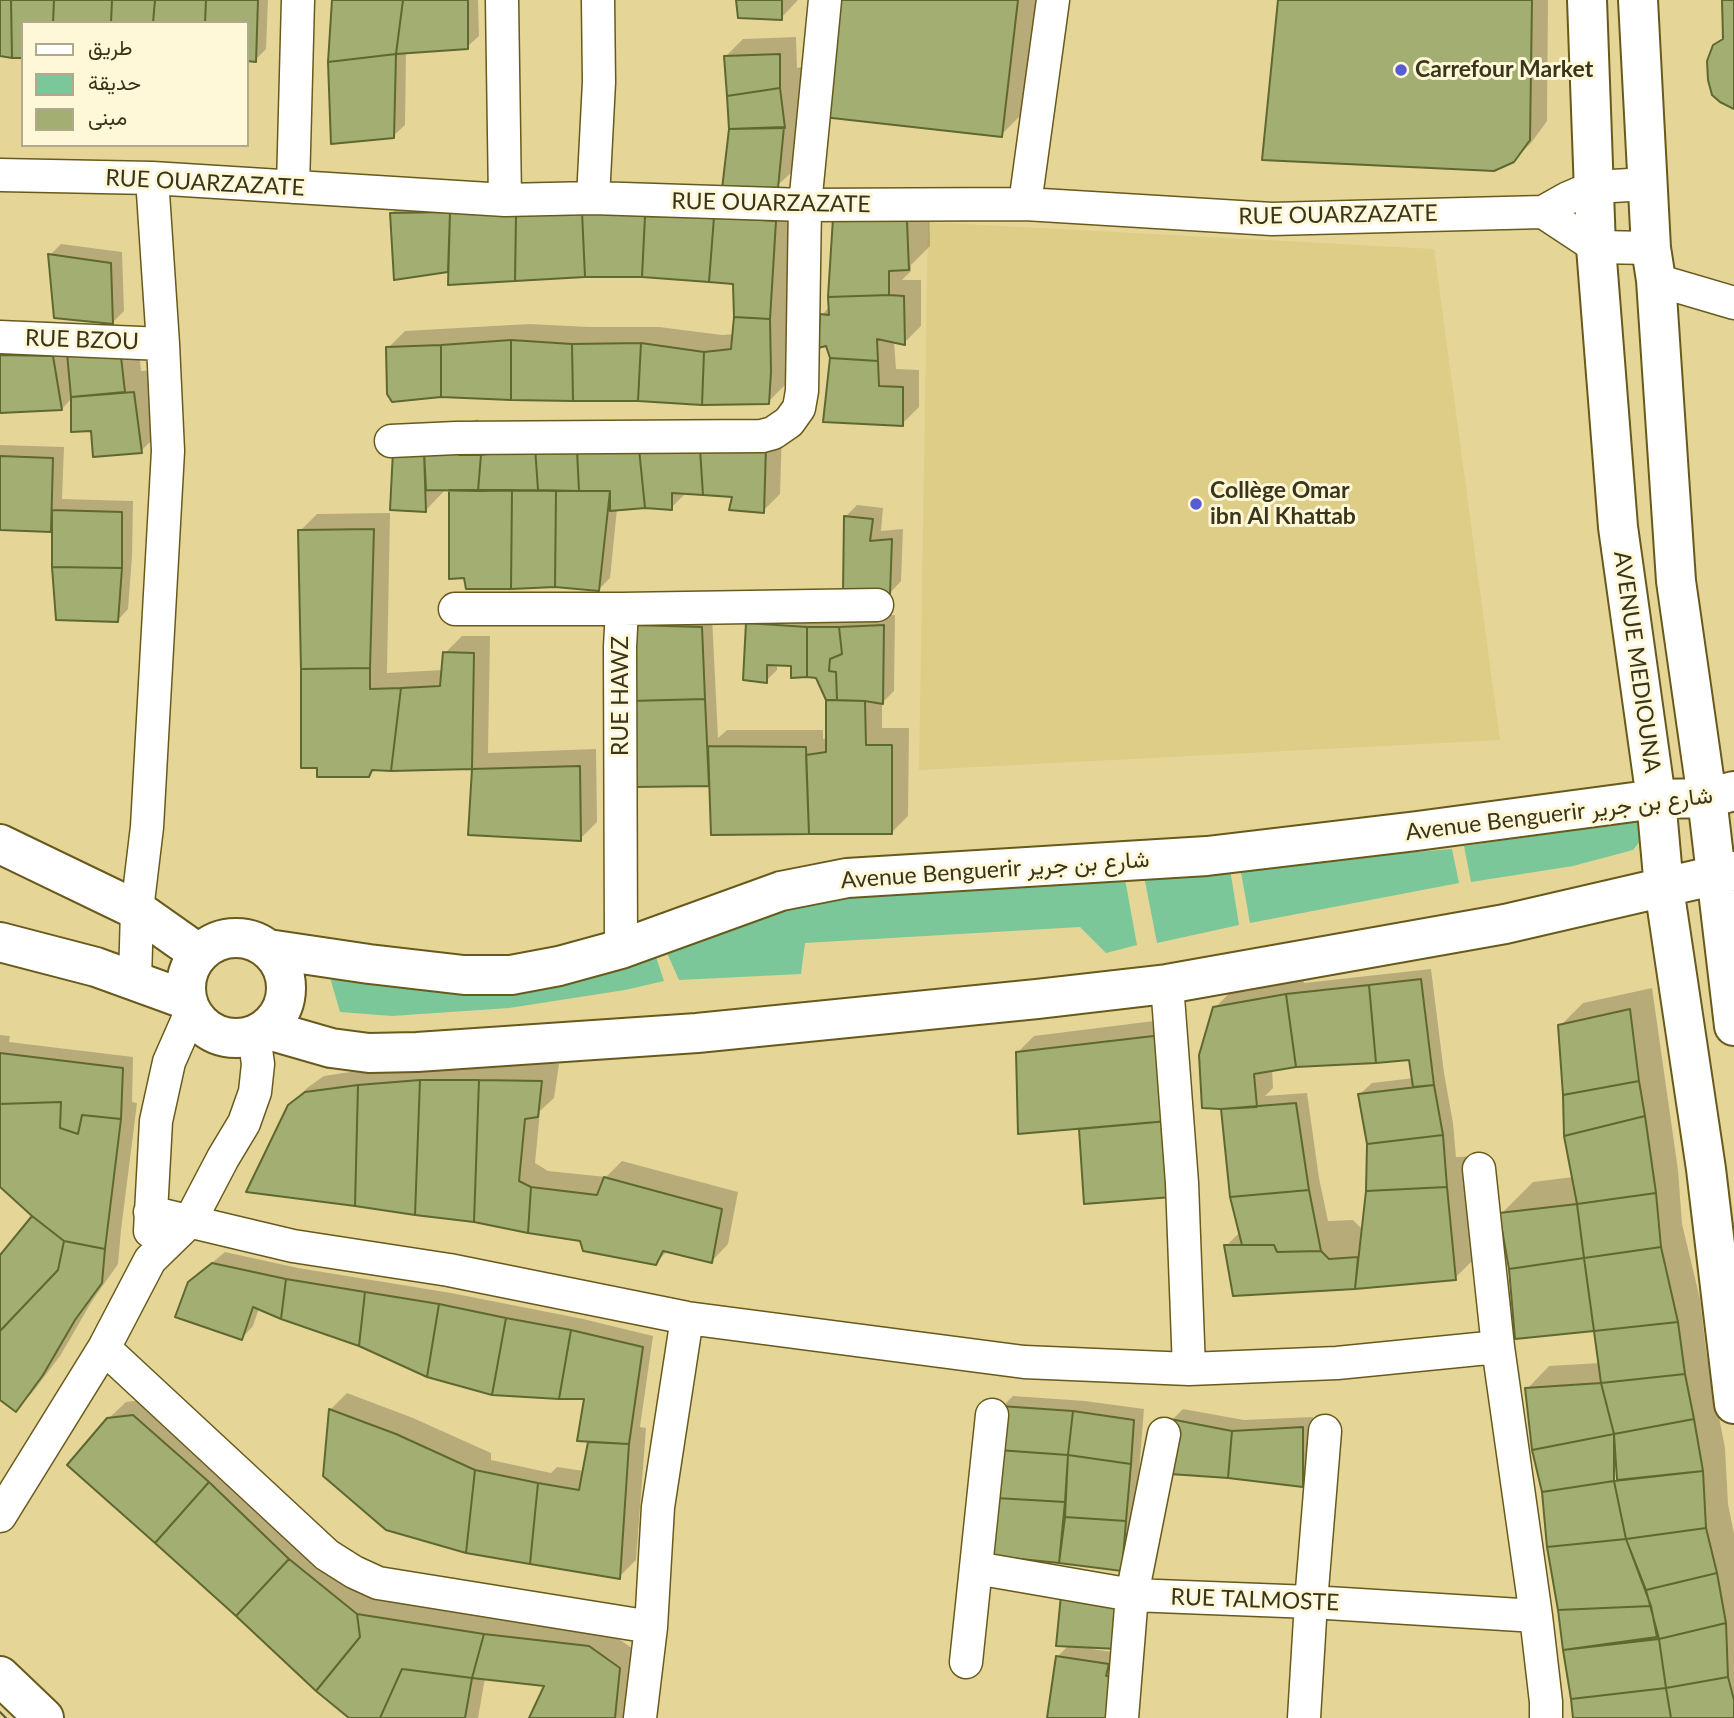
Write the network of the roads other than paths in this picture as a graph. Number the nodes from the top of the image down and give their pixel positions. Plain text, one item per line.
1 (298, 0) edge
2 (502, 0) edge
3 (598, 0) edge
4 (825, 0) edge
5 (1053, 0) edge
6 (1587, 0) edge
7 (1638, 0) edge
8 (0, 175) edge
9 (152, 178) junction
10 (1648, 184) junction
11 (293, 187) junction
12 (1594, 187) junction
13 (593, 198) junction
14 (505, 200) junction
15 (1026, 204) junction
16 (805, 205) junction
17 (1543, 212) junction
18 (1596, 247) junction
19 (1653, 264) junction
20 (1734, 303) edge
21 (0, 337) edge
22 (163, 344) junction
23 (391, 441) dead end
24 (877, 605) dead end
25 (456, 609) dead end
26 (622, 610) junction
27 (1721, 794) edge
28 (1657, 799) junction
29 (0, 844) edge
30 (1725, 873) edge
31 (1664, 888) junction
32 (137, 910) junction
33 (0, 942) edge
34 (268, 949) junction
35 (621, 949) junction
36 (198, 953) junction
37 (135, 981) junction
38 (1167, 984) junction
39 (189, 1006) junction
40 (1734, 1026) edge
41 (260, 1032) junction
42 (1479, 1170) dead end
43 (150, 1212) junction
44 (190, 1221) junction
45 (150, 1260) junction
46 (687, 1318) junction
47 (1498, 1347) junction
48 (104, 1348) junction
49 (1189, 1368) junction
50 (1734, 1404) edge
51 (992, 1415) dead end
52 (1325, 1431) dead end
53 (1164, 1434) dead end
54 (0, 1516) edge
55 (976, 1568) junction
56 (1132, 1595) junction
57 (1311, 1602) junction
58 (1536, 1616) junction
59 (651, 1627) junction
60 (966, 1662) dead end
61 (0, 1676) edge
62 (44, 1718) edge
63 (640, 1718) edge
64 (1122, 1718) edge
65 (1304, 1718) edge
66 (1546, 1718) edge

1 - 11 street
2 - 14 street
3 - 13 street
4 - 16 street
5 - 15 street
6 - 12 main road, AVENUE MEDIOUNA
7 - 10 main road
8 - 9 street, RUE OUARZAZATE
9 - 11 street, RUE OUARZAZATE
9 - 22 street
10 - 12 street, RUE OUARZAZATE
10 - 19 main road
11 - 14 street, RUE OUARZAZATE
12 - 17 street, RUE OUARZAZATE
12 - 18 main road, AVENUE MEDIOUNA
13 - 14 street, RUE OUARZAZATE
13 - 16 street, RUE OUARZAZATE
15 - 16 street, RUE OUARZAZATE
15 - 17 street, RUE OUARZAZATE
16 - 23 street
17 - 18 street
18 - 19 street
18 - 28 main road, AVENUE MEDIOUNA
19 - 20 street
19 - 27 main road
21 - 22 street, RUE BZOU
22 - 32 street
24 - 26 street
25 - 26 street, RUE HAWZ
26 - 35 street, RUE HAWZ
27 - 28 main road, Avenue Benguerir شارع بن جرير
27 - 30 main road
28 - 31 main road, AVENUE MEDIOUNA
28 - 35 main road, Avenue Benguerir شارع بن جرير
29 - 32 main road
30 - 31 main road
30 - 40 main road
31 - 38 main road
31 - 50 main road, AVENUE MEDIOUNA
32 - 36 main road
32 - 37 street
33 - 37 main road
34 - 35 main road, Avenue Benguerir شارع بن جرير
34 - 36 main road
34 - 41 main road
36 - 39 main road
37 - 39 main road
38 - 41 main road
38 - 49 street
39 - 41 main road
39 - 43 street
41 - 44 street
42 - 47 street
43 - 44 street
43 - 45 street
44 - 45 street
44 - 46 street
45 - 48 street
46 - 49 street
46 - 59 street
47 - 49 street
47 - 58 street
48 - 54 street
48 - 59 street
51 - 55 street
52 - 57 street
53 - 56 street
55 - 56 street, RUE TALMOSTE
55 - 60 street
56 - 57 street, RUE TALMOSTE
56 - 64 street
57 - 58 street, RUE TALMOSTE
57 - 65 street
58 - 66 street
59 - 63 street
61 - 62 main road

